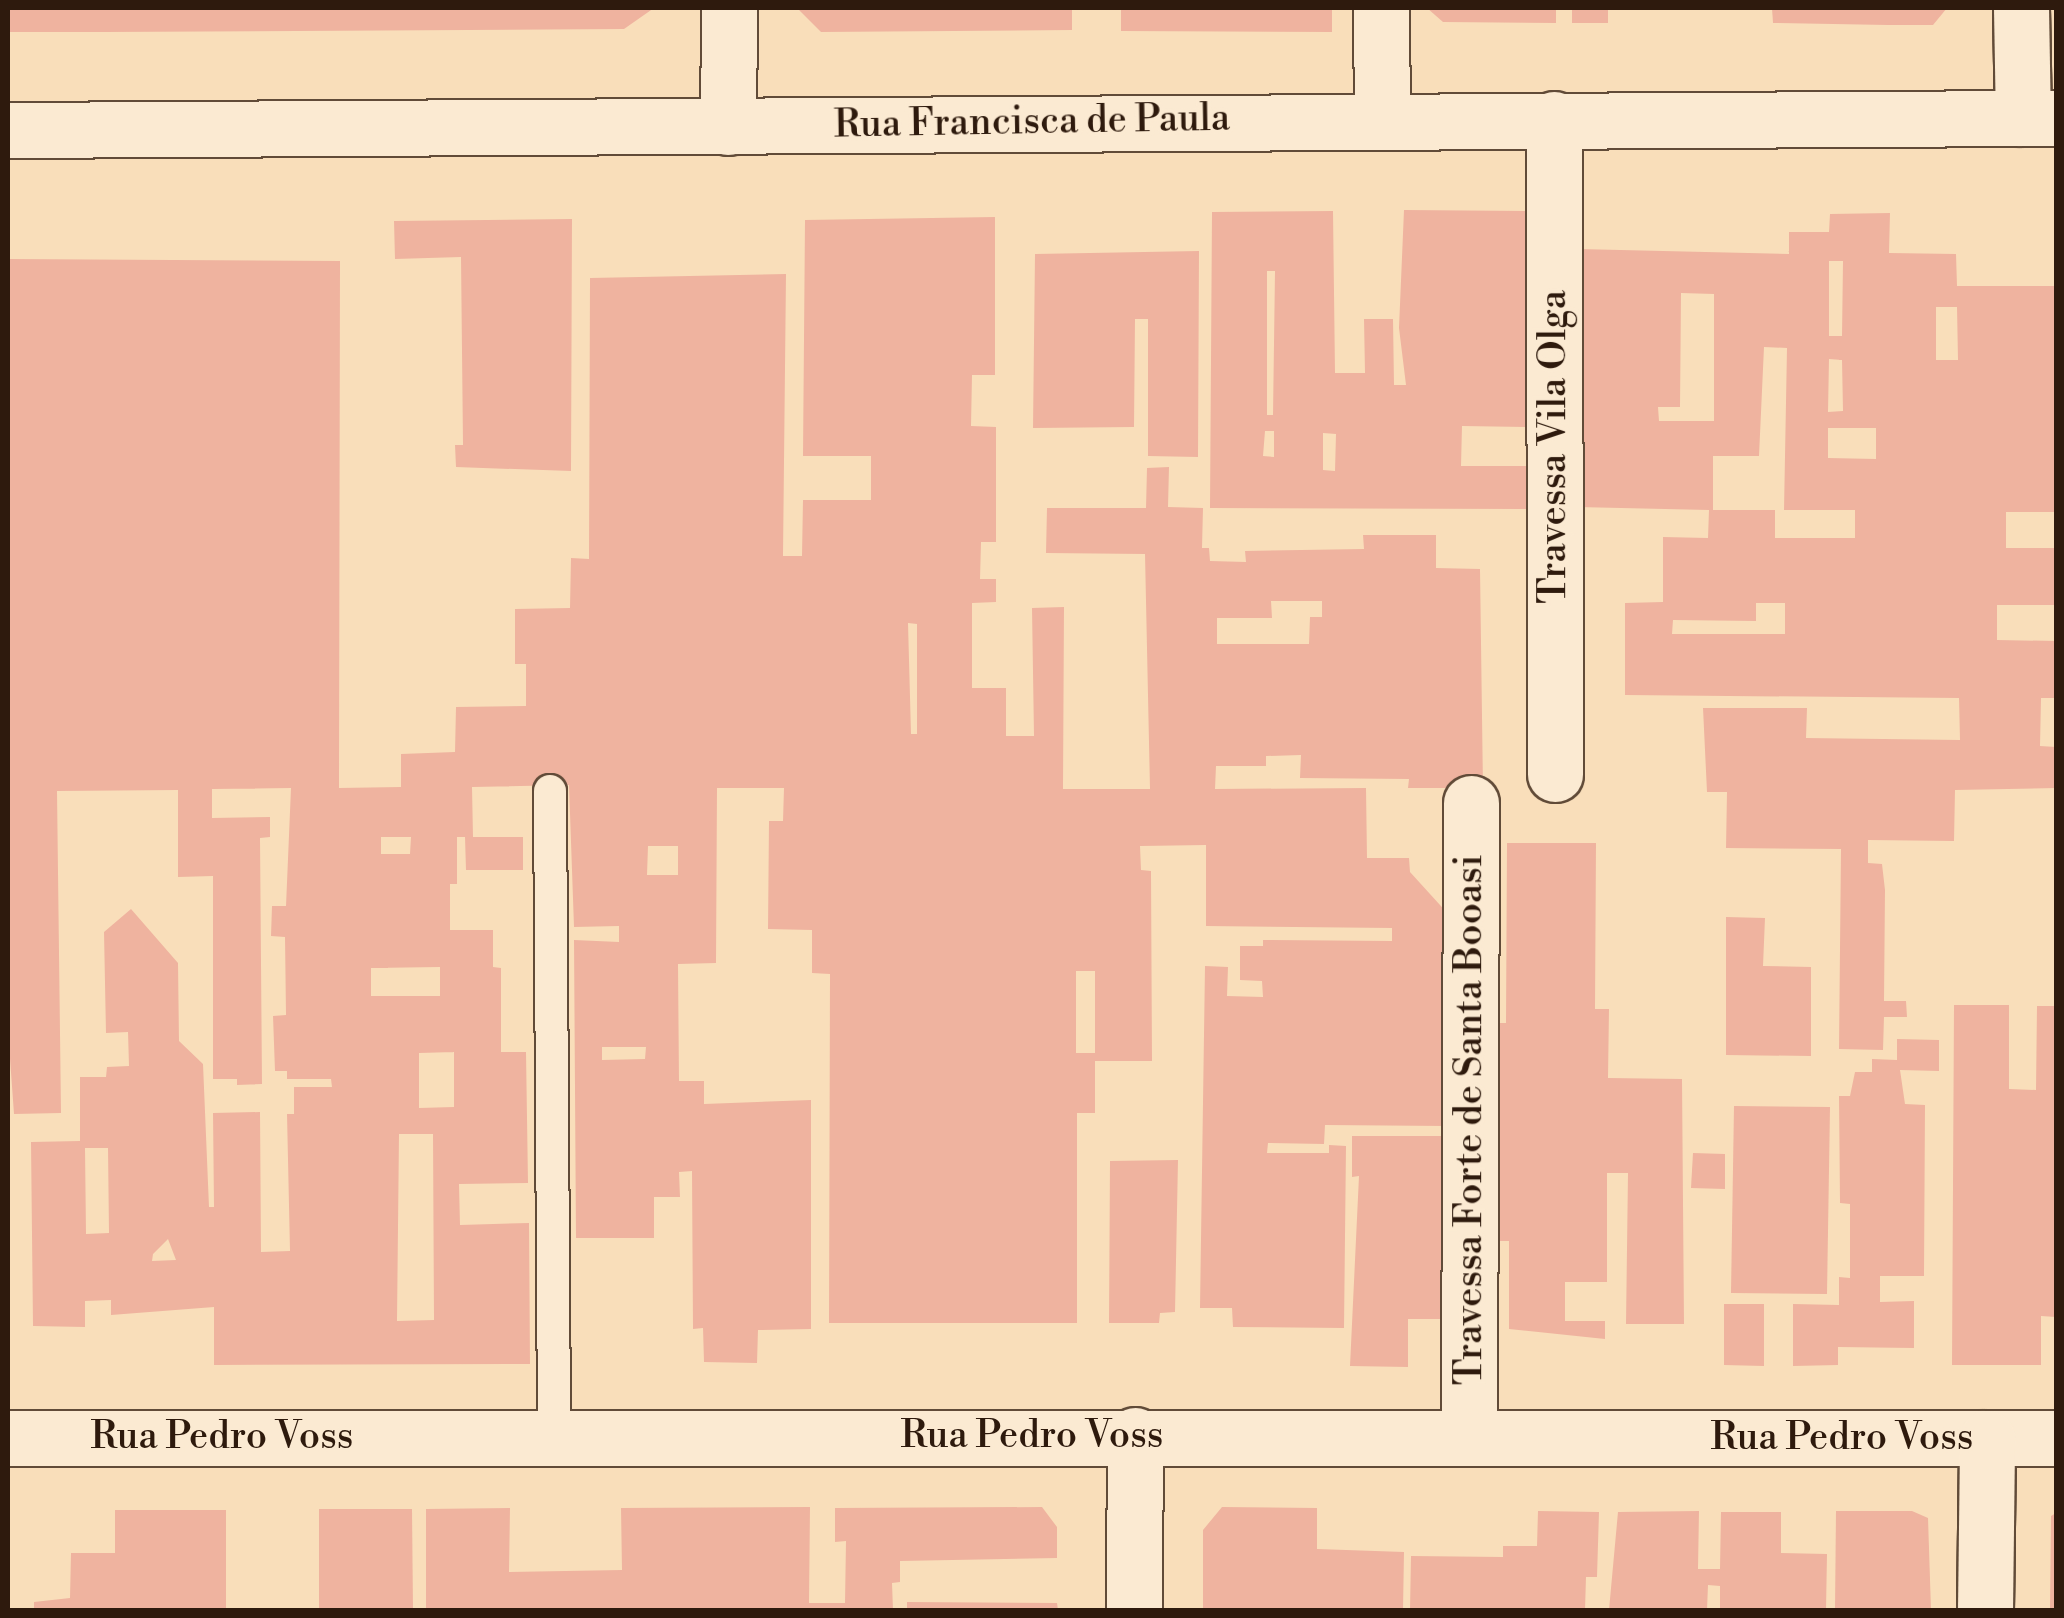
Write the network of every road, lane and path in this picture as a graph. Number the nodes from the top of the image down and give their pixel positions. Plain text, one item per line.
1 (728, 8) edge
2 (1381, 8) edge
3 (2021, 8) edge
4 (2040, 118) edge
5 (1382, 119) junction
6 (1554, 119) junction
7 (728, 127) junction
8 (8, 130) edge
9 (1555, 774) dead end
10 (550, 790) dead end
11 (1471, 804) dead end
12 (1135, 1435) junction
13 (554, 1436) junction
14 (1469, 1436) junction
15 (8, 1438) edge
16 (1987, 1438) junction
17 (2056, 1438) edge
18 (1134, 1610) edge
19 (1985, 1610) edge

1 - 7 street
2 - 5 street
3 - 4 street
4 - 6 street, Rua Francisca de Paula
5 - 6 street, Rua Francisca de Paula
5 - 7 street, Rua Francisca de Paula
6 - 9 street, Travessa Vila Olga
7 - 8 street, Rua Francisca de Paula
10 - 13 lane
11 - 14 street, Travessa Forte de Santa Booasi
12 - 13 street, Rua Pedro Voss
12 - 14 street, Rua Pedro Voss
12 - 18 street
13 - 15 street, Rua Pedro Voss
14 - 16 street, Rua Pedro Voss
16 - 17 street, Rua Pedro Voss
16 - 19 street

